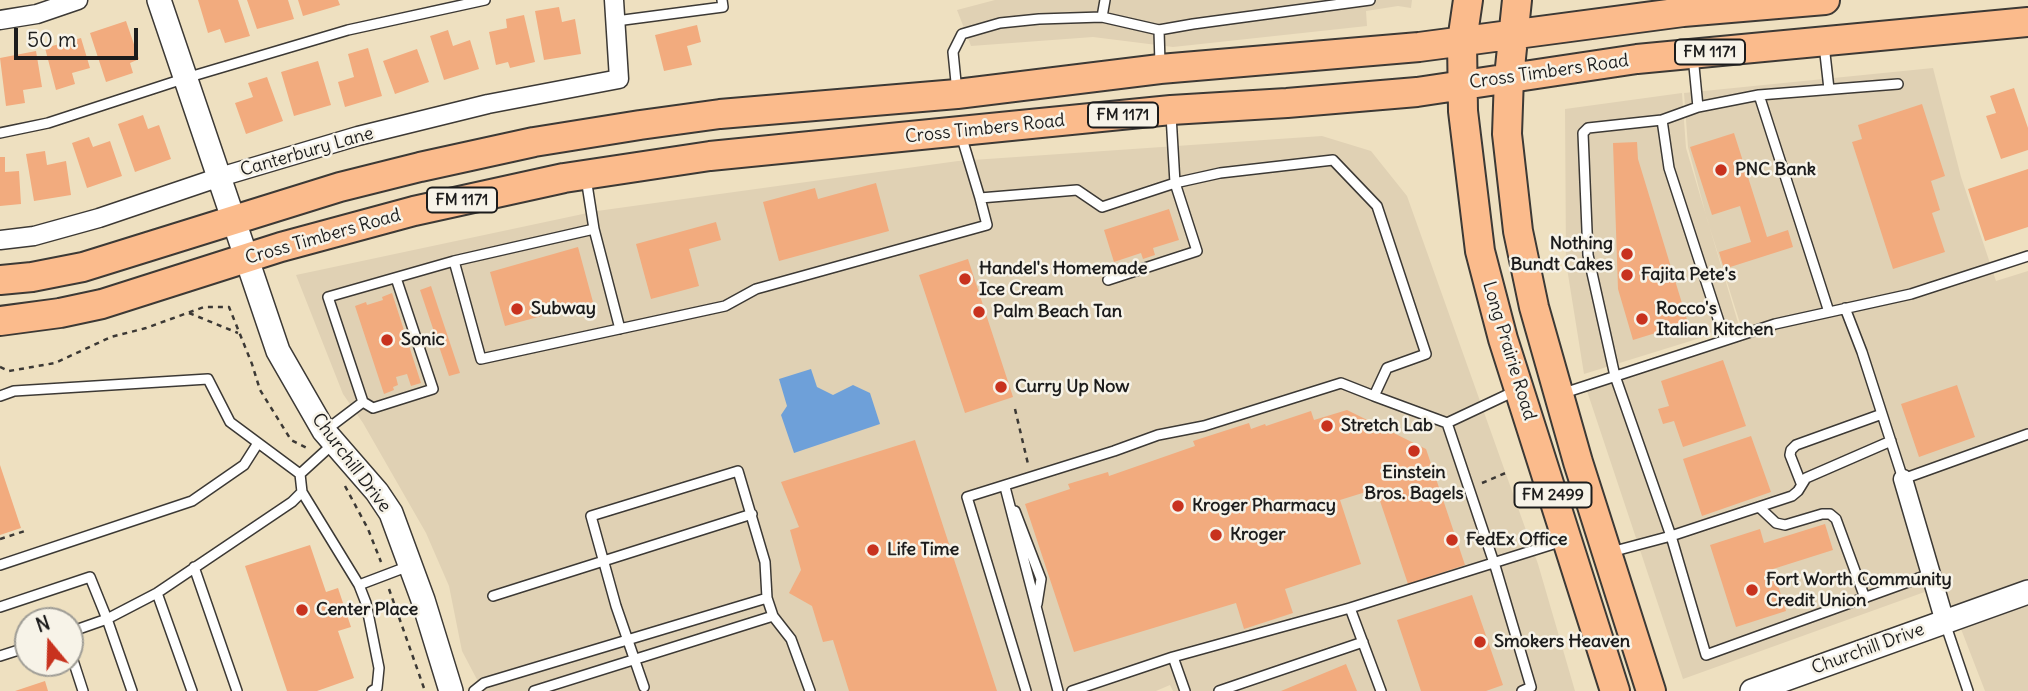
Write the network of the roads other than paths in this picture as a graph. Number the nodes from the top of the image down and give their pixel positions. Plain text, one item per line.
1 (78, 0) edge
2 (159, 0) edge
3 (485, 0) edge
4 (614, 0) edge
5 (722, 0) edge
6 (1105, 0) edge
7 (1370, 0) edge
8 (1468, 0) edge
9 (1517, 0) edge
10 (1825, 0) edge
11 (1725, 4) edge
12 (1102, 17) junction
13 (0, 20) edge
14 (615, 21) junction
15 (2028, 22) edge
16 (1159, 30) junction
17 (1514, 34) junction
18 (1462, 41) junction
19 (1823, 41) junction
20 (1693, 54) junction
21 (1160, 69) junction
22 (1509, 77) junction
23 (186, 78) junction
24 (1898, 84) dead end
25 (1463, 85) junction
26 (1829, 89) junction
27 (957, 94) junction
28 (1759, 95) junction
29 (1698, 107) junction
30 (1171, 110) junction
31 (1662, 120) junction
32 (960, 132) junction
33 (0, 133) edge
34 (585, 176) junction
35 (220, 177) junction
36 (1175, 183) junction
37 (980, 198) junction
38 (233, 219) junction
39 (594, 229) junction
40 (0, 240) edge
41 (2028, 256) edge
42 (247, 258) junction
43 (454, 261) junction
44 (396, 278) junction
45 (0, 280) edge
46 (1108, 280) dead end
47 (1845, 308) junction
48 (1829, 312) junction
49 (0, 321) edge
50 (620, 330) junction
51 (1725, 340) junction
52 (1615, 376) junction
53 (1520, 389) junction
54 (1561, 394) junction
55 (0, 396) edge
56 (1374, 396) junction
57 (363, 402) junction
58 (1882, 414) junction
59 (1447, 423) junction
60 (2028, 434) edge
61 (1891, 441) junction
62 (258, 443) junction
63 (326, 443) junction
64 (1578, 462) junction
65 (300, 474) junction
66 (1903, 479) junction
67 (1801, 483) junction
68 (1004, 487) junction
69 (302, 492) junction
70 (1759, 506) junction
71 (752, 514) junction
72 (1671, 536) junction
73 (1567, 540) junction
74 (1608, 553) junction
75 (604, 562) junction
76 (1494, 563) junction
77 (0, 565) edge
78 (410, 566) junction
79 (194, 567) junction
80 (1930, 574) junction
81 (359, 585) junction
82 (2028, 592) edge
83 (157, 593) junction
84 (493, 596) dead end
85 (767, 598) junction
86 (1865, 598) junction
87 (0, 607) edge
88 (1350, 608) junction
89 (773, 616) junction
90 (107, 619) junction
91 (1945, 622) junction
92 (84, 627) edge
93 (627, 640) junction
94 (1363, 642) junction
95 (1173, 657) junction
96 (635, 659) junction
97 (645, 687) dead end
98 (132, 691) edge
99 (192, 691) edge
100 (237, 691) edge
101 (372, 691) edge
102 (451, 691) edge
103 (474, 691) edge
104 (534, 691) edge
105 (810, 691) edge
106 (1026, 691) edge
107 (1058, 691) edge
108 (1072, 691) edge
109 (1185, 691) edge
110 (1219, 691) edge
111 (1381, 691) edge
112 (1522, 691) edge
113 (1615, 691) edge
114 (1651, 691) edge
115 (1752, 691) edge
116 (1968, 691) edge

1 - 13 street
2 - 23 street, Churchill Drive
3 - 23 lane
4 - 14 street
5 - 14 lane
6 - 12 lane
7 - 16 lane
8 - 18 main road, Long Prairie Road / FM 2499
9 - 17 main road, Long Prairie Road / FM 2499
10 - 11 main road, FM 1171
11 - 17 main road, FM 1171
12 - 16 lane
12 - 27 lane
14 - 35 street, Canterbury Lane
15 - 19 main road, Cross Timbers Road / FM 1171
16 - 21 lane
17 - 18 main road, FM 1171
17 - 22 main road, Long Prairie Road / FM 2499
18 - 21 main road, FM 1171
18 - 25 main road, Long Prairie Road / FM 2499
19 - 20 main road, Cross Timbers Road / FM 1171
19 - 26 lane
20 - 22 main road, Cross Timbers Road / FM 1171
20 - 29 lane
21 - 27 main road, FM 1171
22 - 25 main road, Cross Timbers Road / FM 1171
22 - 54 main road, Long Prairie Road / FM 2499
23 - 33 lane
23 - 35 street, Churchill Drive
24 - 26 lane
25 - 30 main road, Cross Timbers Road / FM 1171
25 - 53 main road, Long Prairie Road / FM 2499
26 - 28 lane
27 - 32 main road
27 - 38 main road, FM 1171
28 - 29 lane
28 - 48 lane
29 - 31 lane
30 - 32 main road, Cross Timbers Road / FM 1171
30 - 36 lane
31 - 51 lane
31 - 52 lane
32 - 34 main road, Cross Timbers Road / FM 1171
32 - 37 lane
34 - 39 lane
34 - 42 main road, Cross Timbers Road / FM 1171
35 - 38 street, Churchill Drive
35 - 40 street, Canterbury Lane
36 - 37 lane
36 - 46 lane
36 - 56 lane
37 - 50 lane
38 - 42 street, Churchill Drive
38 - 45 main road, FM 1171
39 - 43 lane
39 - 50 lane
41 - 47 lane
42 - 49 main road, Cross Timbers Road / FM 1171
42 - 63 street, Churchill Drive
43 - 44 lane
43 - 50 lane
44 - 57 lane
44 - 57 lane
47 - 48 lane
47 - 58 lane
48 - 51 lane
51 - 52 lane
52 - 54 lane
52 - 72 lane
53 - 59 lane
53 - 64 main road
53 - 73 main road, Long Prairie Road / FM 2499
54 - 64 main road, Long Prairie Road / FM 2499
55 - 62 lane
56 - 59 lane
56 - 68 lane
57 - 63 lane
58 - 61 lane
58 - 67 lane
59 - 76 lane
60 - 66 lane
61 - 66 lane
61 - 67 lane
62 - 65 lane
62 - 77 lane
63 - 65 lane
63 - 78 street, Churchill Drive
64 - 74 main road, Long Prairie Road / FM 2499
65 - 69 lane
66 - 80 street, Churchill Drive
67 - 70 lane
68 - 106 lane
68 - 107 lane
69 - 79 lane
69 - 81 lane
70 - 72 lane
70 - 86 lane
71 - 75 lane
71 - 75 lane
71 - 85 lane
72 - 74 lane
72 - 86 lane
73 - 76 lane
73 - 113 main road, Long Prairie Road / FM 2499
74 - 114 main road, Long Prairie Road / FM 2499
75 - 84 lane
75 - 93 lane
76 - 88 lane
76 - 112 lane
78 - 81 lane
78 - 102 street, Churchill Drive
79 - 83 lane
79 - 100 lane
80 - 86 lane
80 - 91 street, Churchill Drive
81 - 101 lane
82 - 91 street, Churchill Drive
83 - 90 lane
83 - 99 lane
85 - 89 lane
85 - 93 lane
87 - 90 lane
88 - 94 lane
88 - 95 lane
89 - 96 lane
89 - 105 lane
90 - 92 lane
90 - 98 lane
91 - 115 street, Churchill Drive
91 - 116 lane
93 - 96 lane
93 - 103 lane
94 - 110 lane
94 - 111 lane
95 - 108 lane
95 - 109 lane
96 - 97 lane
96 - 104 lane

